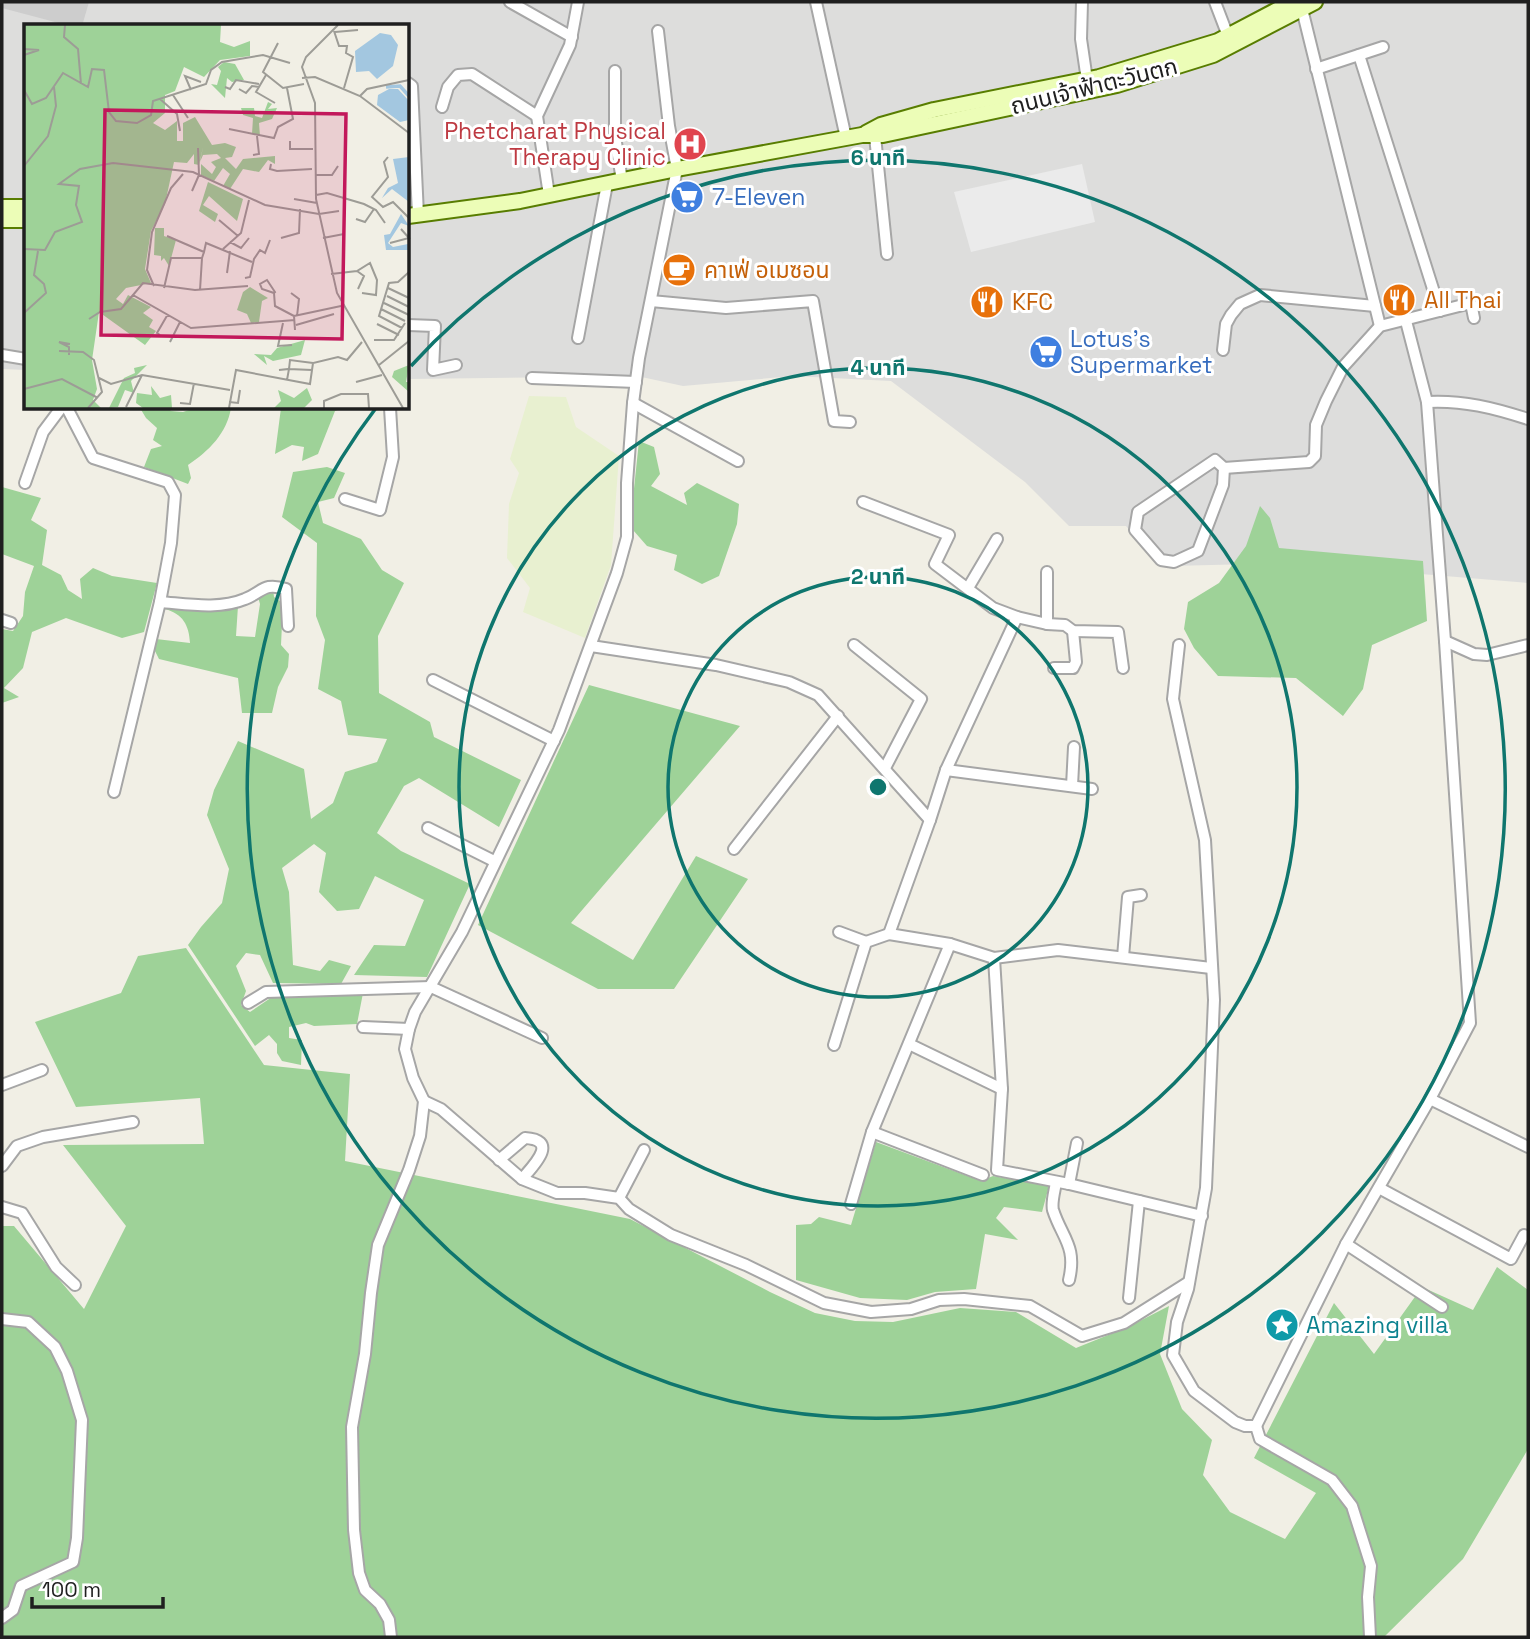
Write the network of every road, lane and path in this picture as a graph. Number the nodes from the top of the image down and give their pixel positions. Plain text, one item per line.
1 (510, 2) edge
2 (578, 2) edge
3 (816, 2) edge
4 (1082, 2) edge
5 (1215, 2) edge
6 (1303, 4) edge
7 (658, 31) dead end
8 (1228, 36) junction
9 (572, 37) junction
10 (1383, 47) dead end
11 (1359, 55) junction
12 (1316, 69) junction
13 (615, 71) dead end
14 (1087, 80) junction
15 (410, 84) edge
16 (442, 107) dead end
17 (537, 116) junction
18 (868, 136) junction
19 (846, 138) junction
20 (677, 169) junction
21 (622, 181) junction
22 (607, 184) junction
23 (549, 195) junction
24 (2, 207) edge
25 (22, 214) edge
26 (413, 215) edge
27 (2, 220) edge
28 (887, 254) dead end
29 (651, 301) junction
30 (1375, 306) junction
31 (1440, 311) junction
32 (1474, 318) dead end
33 (1406, 321) junction
34 (410, 325) edge
35 (1380, 326) junction
36 (578, 338) dead end
37 (1223, 350) dead end
38 (2, 355) edge
39 (24, 359) edge
40 (456, 365) dead end
41 (532, 378) dead end
42 (636, 382) junction
43 (1427, 402) junction
44 (633, 403) junction
45 (60, 410) edge
46 (68, 410) edge
47 (390, 410) edge
48 (1528, 419) edge
49 (850, 422) dead end
50 (738, 461) dead end
51 (1224, 468) junction
52 (25, 484) dead end
53 (345, 499) dead end
54 (863, 502) dead end
55 (996, 539) dead end
56 (1047, 572) dead end
57 (968, 588) junction
58 (160, 603) junction
59 (1017, 617) junction
60 (1047, 624) junction
61 (288, 625) dead end
62 (1073, 631) junction
63 (1445, 641) junction
64 (854, 645) dead end
65 (1179, 645) dead end
66 (1528, 645) edge
67 (591, 646) junction
68 (1054, 668) dead end
69 (1123, 668) dead end
70 (433, 680) dead end
71 (838, 716) junction
72 (554, 741) junction
73 (1074, 747) dead end
74 (885, 768) junction
75 (946, 770) junction
76 (1072, 786) junction
77 (1092, 789) dead end
78 (114, 792) dead end
79 (930, 820) junction
80 (428, 828) dead end
81 (734, 849) dead end
82 (494, 861) junction
83 (1141, 895) dead end
84 (839, 932) dead end
85 (889, 934) junction
86 (866, 942) junction
87 (950, 944) junction
88 (1124, 957) junction
89 (993, 958) junction
90 (1212, 968) junction
91 (431, 988) junction
92 (248, 1003) dead end
93 (363, 1027) dead end
94 (409, 1029) junction
95 (542, 1038) dead end
96 (909, 1044) junction
97 (834, 1045) dead end
98 (42, 1070) dead end
99 (2, 1085) edge
100 (1002, 1089) junction
101 (1430, 1099) junction
102 (424, 1101) junction
103 (133, 1122) dead end
104 (872, 1132) junction
105 (1077, 1143) dead end
106 (1528, 1147) edge
107 (644, 1150) dead end
108 (499, 1160) junction
109 (2, 1166) edge
110 (983, 1175) dead end
111 (522, 1179) junction
112 (1056, 1182) junction
113 (1069, 1184) junction
114 (1379, 1188) junction
115 (619, 1198) junction
116 (1139, 1201) junction
117 (850, 1204) dead end
118 (2, 1208) edge
119 (1202, 1216) junction
120 (1524, 1235) dead end
121 (1346, 1244) junction
122 (1069, 1280) dead end
123 (1189, 1282) junction
124 (75, 1285) dead end
125 (1129, 1298) dead end
126 (1442, 1307) dead end
127 (2, 1319) edge
128 (1256, 1426) junction
129 (2, 1618) edge
130 (391, 1637) edge
131 (1370, 1637) edge

1 - 9 street
2 - 9 street
3 - 19 street
4 - 14 street
5 - 8 street
6 - 8 main road, ถนนเจ้าฟ้าตะวันตก
6 - 12 street
6 - 18 main road, ถนนเจ้าฟ้าตะวันตก
7 - 20 street
8 - 14 main road, ถนนเจ้าฟ้าตะวันตก
9 - 17 street
10 - 11 street
11 - 12 street
11 - 31 street
12 - 30 street
13 - 21 street
14 - 18 main road, ถนนเจ้าฟ้าตะวันตก
15 - 26 street
16 - 17 street
17 - 23 street
18 - 19 main road, ถนนเจ้าฟ้าตะวันตก
18 - 28 street
19 - 20 main road, ถนนเจ้าฟ้าตะวันตก
20 - 21 main road, ถนนเจ้าฟ้าตะวันตก
20 - 29 street
21 - 22 main road, ถนนเจ้าฟ้าตะวันตก
22 - 23 main road, ถนนเจ้าฟ้าตะวันตก
22 - 36 street
23 - 26 main road, ถนนเจ้าฟ้าตะวันตก
24 - 25 main road
25 - 27 main road
29 - 42 street
29 - 49 street
30 - 35 street
30 - 37 street
31 - 32 street
31 - 33 street
33 - 35 street
33 - 43 street
34 - 40 street
35 - 51 street
38 - 39 street
41 - 42 street
42 - 44 street
43 - 48 street
43 - 63 street
44 - 50 street
44 - 67 street
45 - 52 street
46 - 58 street
47 - 53 street
51 - 51 street
54 - 57 street
55 - 57 street
56 - 60 street
57 - 59 street
58 - 61 street
58 - 78 street
59 - 60 street
59 - 75 street
60 - 62 street
62 - 68 street
62 - 69 street
63 - 66 street
63 - 101 street
64 - 74 street
65 - 90 street
67 - 71 street
67 - 72 street
70 - 72 street
71 - 74 street
71 - 81 street
72 - 82 street
73 - 76 street
74 - 79 street
75 - 76 street
75 - 79 street
76 - 77 street
79 - 85 street
80 - 82 street
82 - 91 street
83 - 88 street
84 - 86 street
85 - 86 street
85 - 87 street
86 - 97 street
87 - 89 street
87 - 96 street
88 - 89 street
88 - 90 street
89 - 100 street
90 - 119 street
91 - 92 street
91 - 94 street
91 - 95 street
93 - 94 street
94 - 102 street
96 - 100 street
96 - 104 street
98 - 99 street
100 - 112 street
101 - 106 street
101 - 114 street
102 - 108 street
102 - 130 street
103 - 109 street
104 - 110 street
104 - 117 street
105 - 113 street
107 - 115 street
108 - 111 street
108 - 111 street
111 - 115 street
112 - 113 street
112 - 122 street
113 - 116 street
114 - 120 street
114 - 121 street
115 - 123 street
116 - 119 street
116 - 125 street
118 - 124 street
119 - 123 street
121 - 126 street
121 - 128 street
123 - 128 street
127 - 129 street
128 - 131 street

